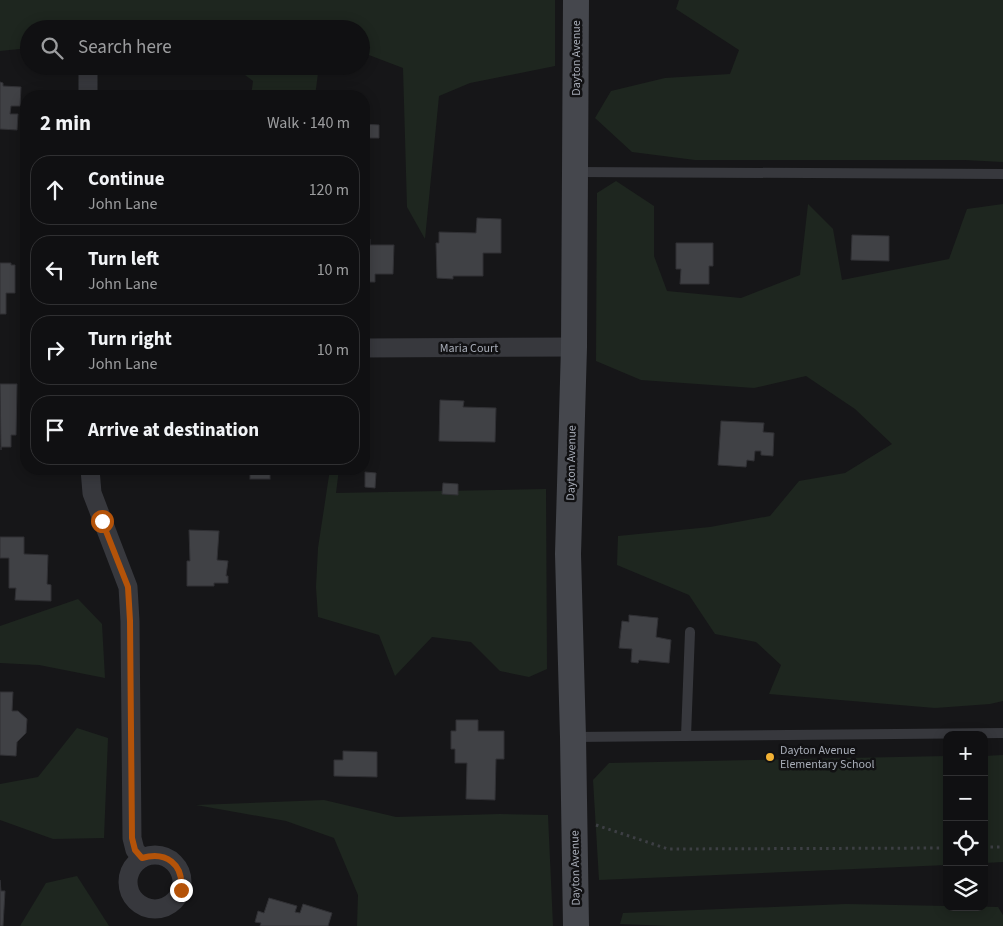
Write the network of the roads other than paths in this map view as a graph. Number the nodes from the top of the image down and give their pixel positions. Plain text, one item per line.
1 (576, 0) edge
2 (88, 75) edge
3 (88, 90) edge
4 (575, 172) junction
5 (1003, 174) edge
6 (574, 347) junction
7 (370, 348) edge
8 (90, 475) edge
9 (690, 632) dead end
10 (1003, 733) edge
11 (686, 736) junction
12 (573, 737) junction
13 (142, 858) dead end
14 (576, 926) edge

1 - 4 street, Dayton Avenue
2 - 3 street
4 - 5 lane
4 - 6 street, Dayton Avenue
6 - 7 street, Maria Court
6 - 12 street, Dayton Avenue
8 - 13 street
9 - 11 lane
10 - 11 lane
11 - 12 lane
12 - 14 street, Dayton Avenue

